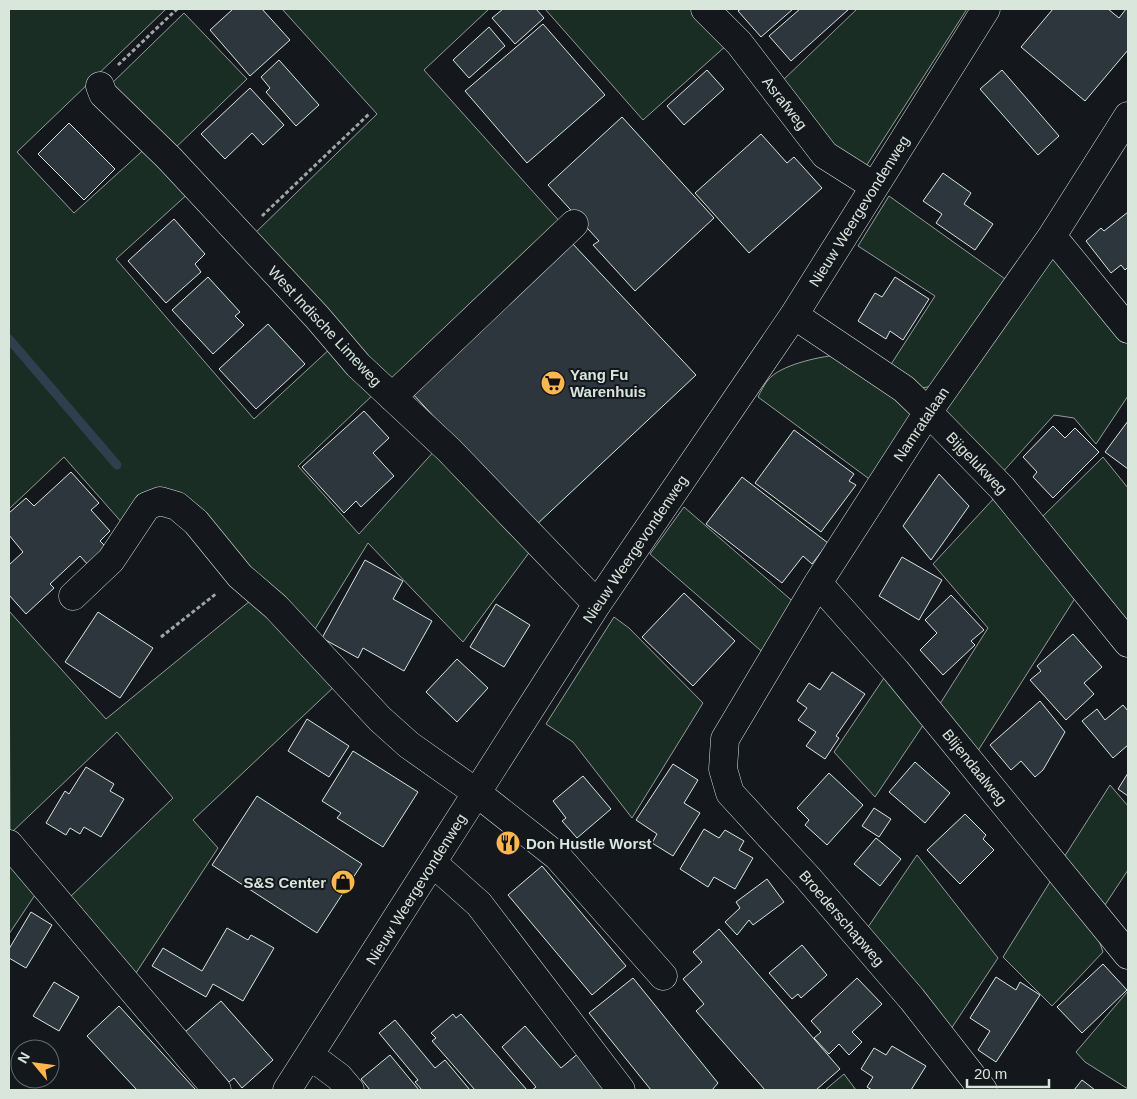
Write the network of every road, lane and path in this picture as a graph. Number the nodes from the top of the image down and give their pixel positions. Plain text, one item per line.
1 (177, 9) edge
2 (705, 9) edge
3 (986, 9) edge
4 (100, 86) joint
5 (370, 113) dead end
6 (1128, 116) edge
7 (874, 186) junction
8 (574, 224) dead end
9 (241, 235) junction
10 (1052, 236) junction
11 (794, 315) junction
12 (1128, 329) edge
13 (392, 397) junction
14 (928, 412) junction
15 (240, 576) junction
16 (818, 583) junction
17 (73, 596) dead end
18 (597, 604) junction
19 (161, 637) dead end
20 (1128, 643) edge
21 (725, 739) joint
22 (477, 793) junction
23 (9, 844) edge
24 (433, 863) junction
25 (1128, 955) edge
26 (663, 976) dead end
27 (311, 1056) junction
28 (217, 1090) edge
29 (288, 1090) edge
30 (350, 1090) edge
31 (621, 1090) edge
32 (983, 1090) edge

1 - 4 path
2 - 7 street, Asrafweg
3 - 7 street, Nieuw Weergevondenweg
4 - 9 street, West Indische Limeweg
5 - 9 path
6 - 10 street, Namratalaan
7 - 11 street, Nieuw Weergevondenweg
8 - 13 street
9 - 13 street, West Indische Limeweg
10 - 12 street
10 - 14 street, Namratalaan
11 - 14 street, Bijgelukweg
11 - 18 street, Nieuw Weergevondenweg
13 - 18 street, West Indische Limeweg
14 - 16 street, Namratalaan
14 - 20 street, Bijgelukweg
15 - 17 street
15 - 19 path
15 - 22 street
16 - 21 street, Namratalaan
16 - 25 street, Blijendaalweg
18 - 22 street, Nieuw Weergevondenweg
21 - 32 street, Broederschapweg
22 - 24 street, Nieuw Weergevondenweg
22 - 26 street
23 - 28 street
24 - 27 street, Nieuw Weergevondenweg
24 - 31 street
27 - 29 street, Nieuw Weergevondenweg
27 - 30 street

